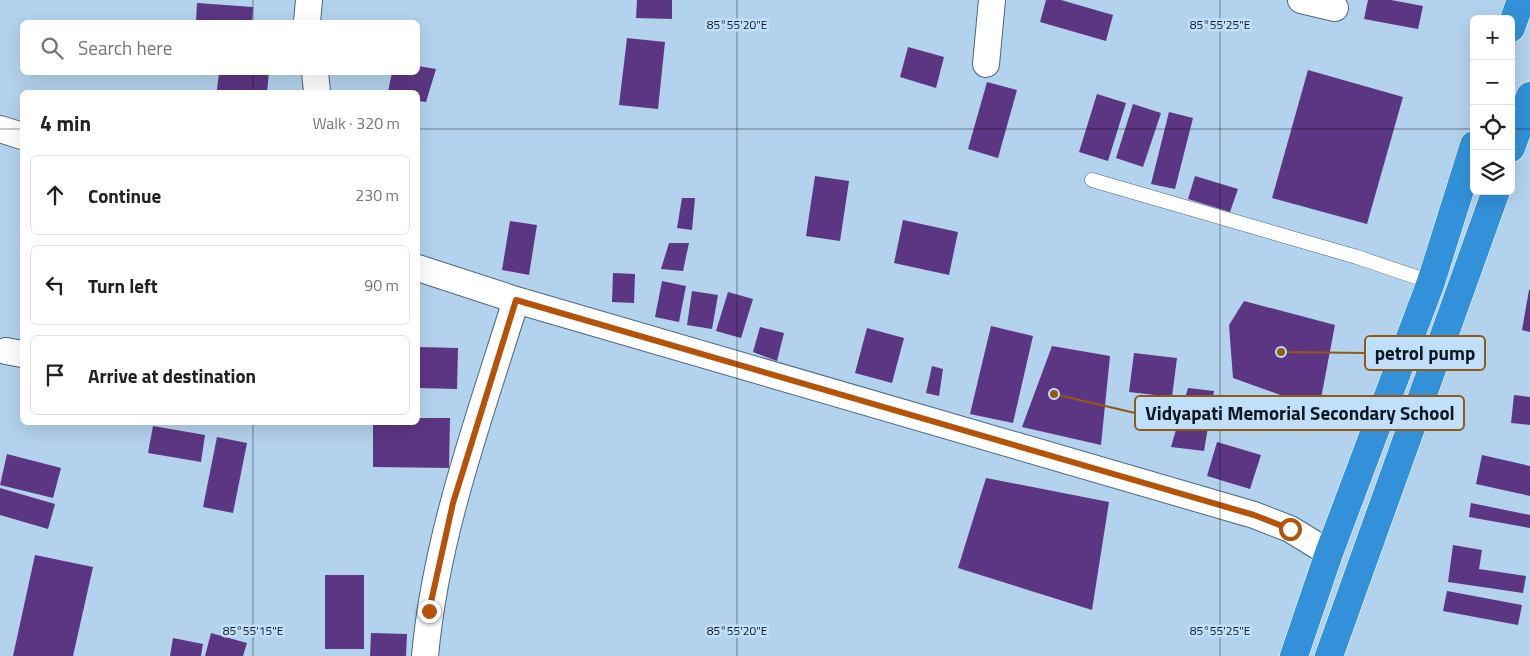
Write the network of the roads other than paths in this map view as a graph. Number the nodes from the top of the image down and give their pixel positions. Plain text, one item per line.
1 (309, 0) edge
2 (992, 0) edge
3 (1301, 0) edge
4 (1521, 0) edge
5 (1335, 8) dead end
6 (1515, 17) edge
7 (307, 20) edge
8 (986, 64) dead end
9 (315, 75) edge
10 (317, 90) edge
11 (1530, 96) edge
12 (0, 129) edge
13 (20, 135) edge
14 (1515, 137) edge
15 (1472, 150) edge
16 (1092, 180) dead end
17 (1495, 195) edge
18 (420, 269) edge
19 (1431, 282) junction
20 (516, 300) junction
21 (1329, 553) junction
22 (425, 656) edge
23 (1294, 656) edge
24 (1329, 656) edge

1 - 7 street
2 - 8 street
3 - 5 street
4 - 6 highway
9 - 10 street
11 - 14 highway
12 - 13 street
15 - 19 highway
16 - 19 lane
17 - 24 highway
18 - 20 street
19 - 21 highway
20 - 21 street
20 - 22 street
21 - 23 highway

